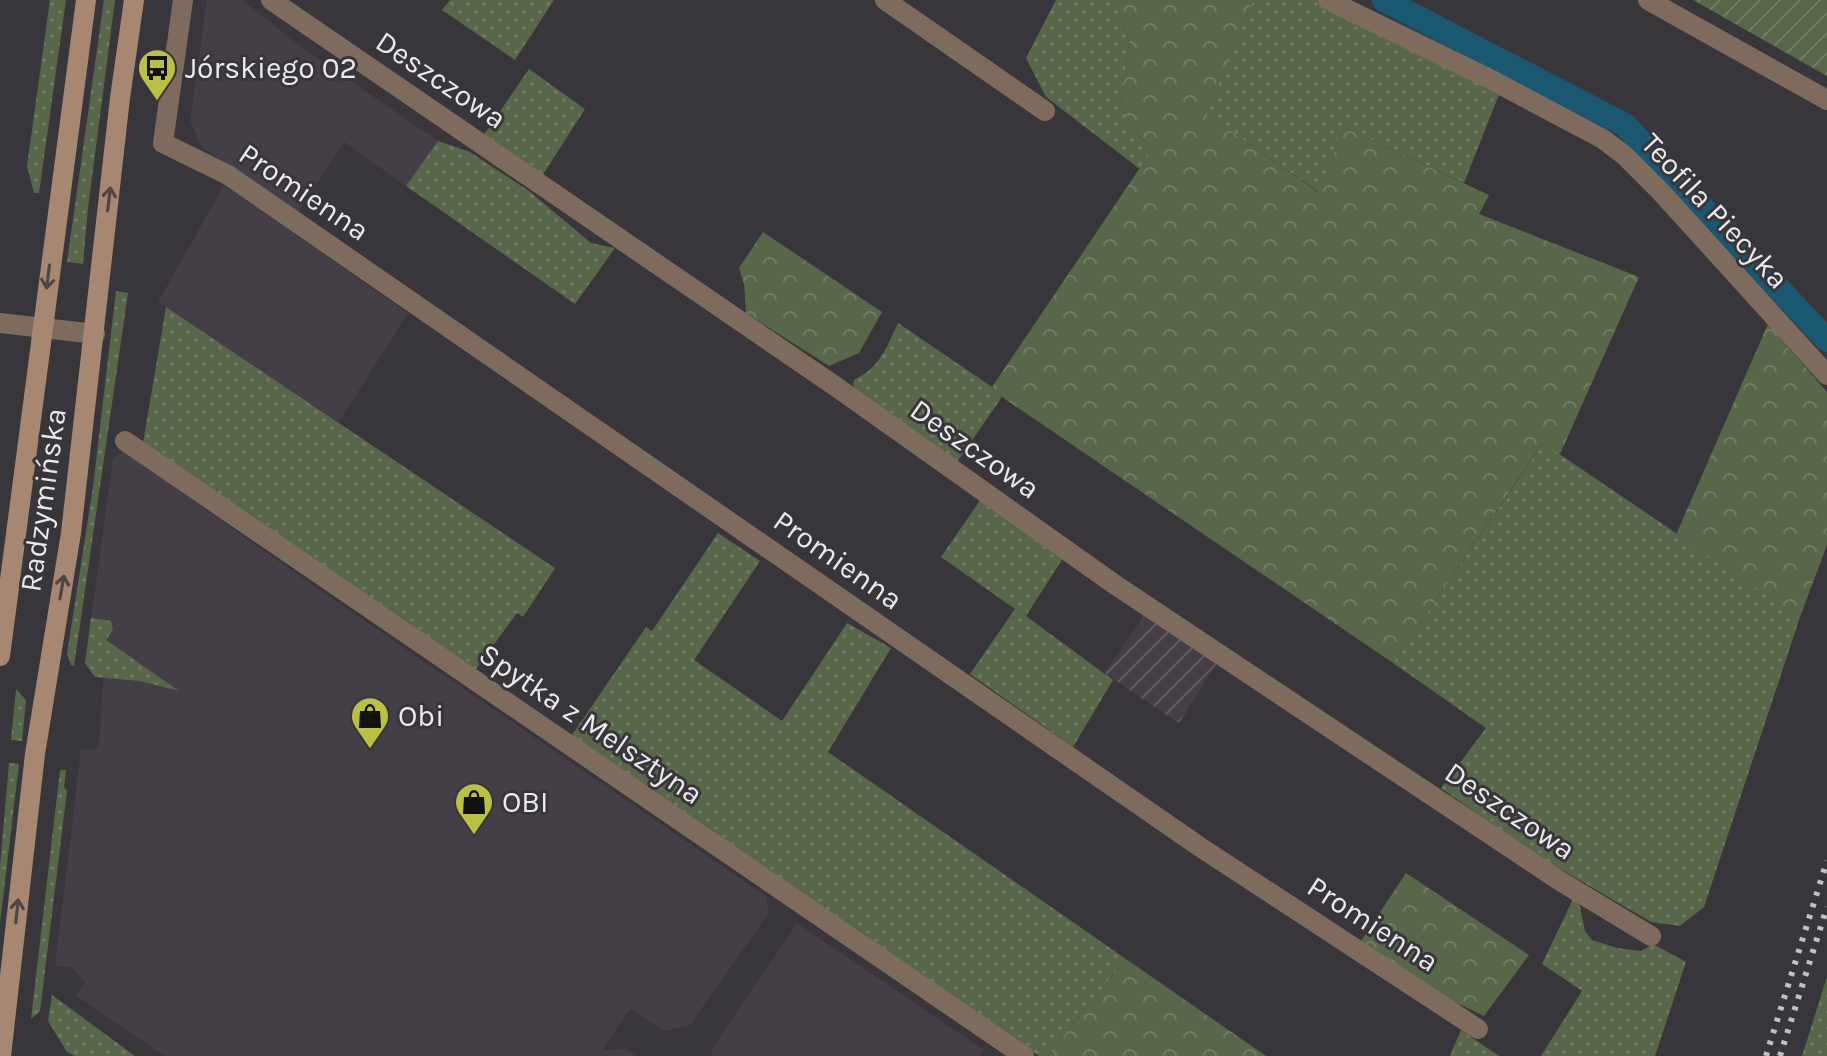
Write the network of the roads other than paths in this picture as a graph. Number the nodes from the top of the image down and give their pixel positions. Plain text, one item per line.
1 (86, 0) edge
2 (134, 0) edge
3 (183, 0) edge
4 (271, 0) edge
5 (885, 0) edge
6 (1328, 0) edge
7 (1648, 0) edge
8 (1827, 100) edge
9 (1045, 111) dead end
10 (0, 323) edge
11 (42, 327) junction
12 (95, 334) junction
13 (1827, 375) edge
14 (125, 441) dead end
15 (0, 656) edge
16 (1651, 936) dead end
17 (1478, 1029) dead end
18 (5, 1052) edge
19 (1024, 1056) edge

1 -> 11 main road, Radzymińska
12 -> 2 main road, Radzymińska
3 - 17 street, Promienna
4 - 16 street, Deszczowa
5 - 9 street
6 - 13 street, Teofila Piecyka
7 - 8 street
10 - 11 street
11 - 12 street
11 - 15 main road, Radzymińska
18 -> 12 main road, Radzymińska
14 - 19 street, Spytka z Melsztyna

